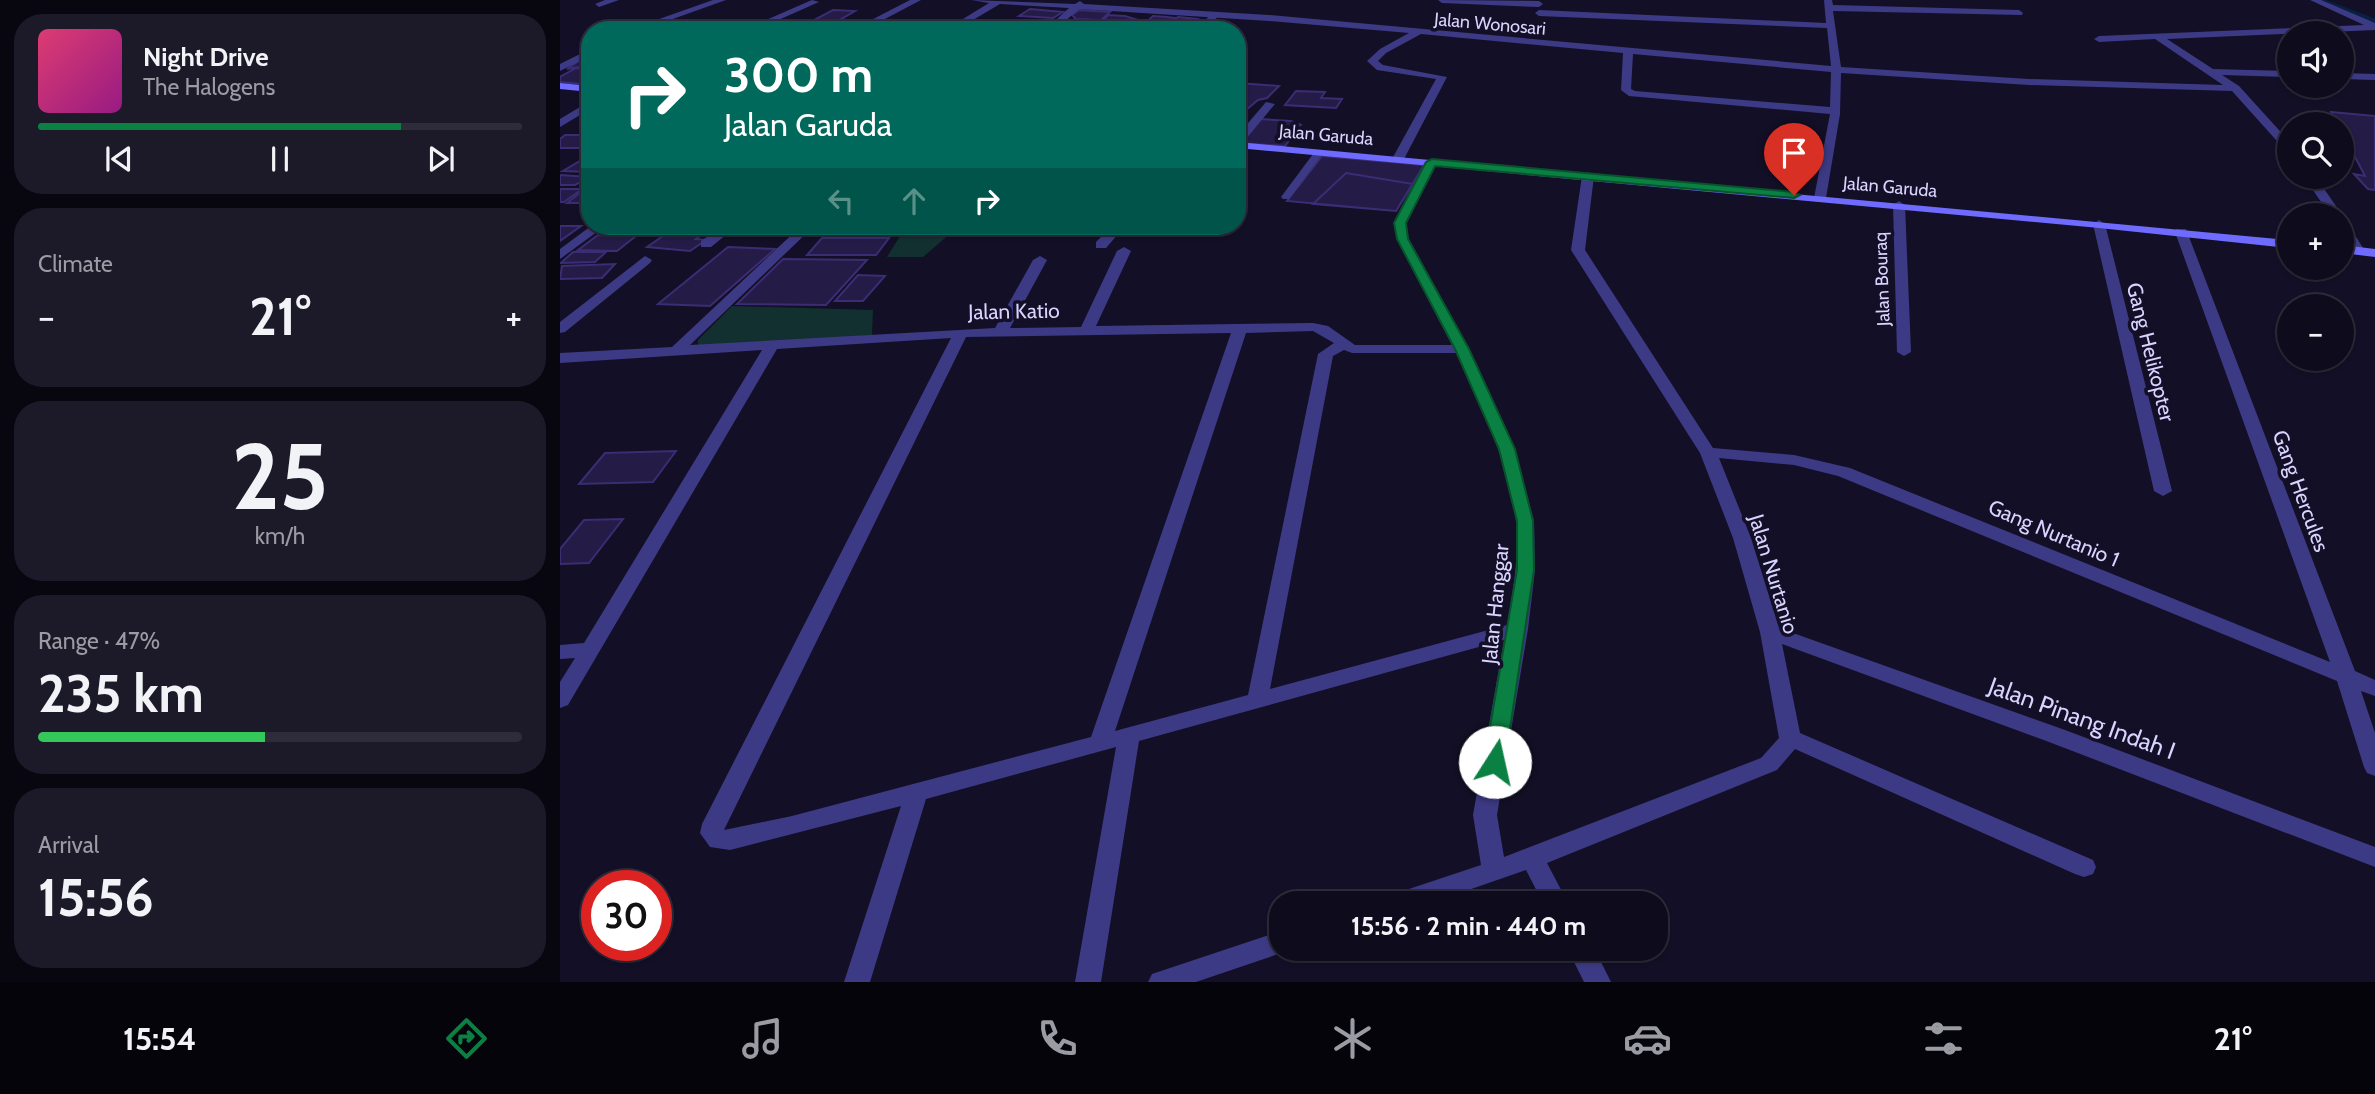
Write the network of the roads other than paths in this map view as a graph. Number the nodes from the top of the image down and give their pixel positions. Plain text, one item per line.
1 (615, 0) edge
2 (722, 0) edge
3 (917, 0) edge
4 (975, 0) edge
5 (1085, 0) edge
6 (1442, 0) edge
7 (2314, 0) edge
8 (815, 2) dead end
9 (996, 3) junction
10 (1828, 4) edge
11 (599, 5) dead end
12 (1074, 8) junction
13 (2019, 13) dead end
14 (1217, 15) junction
15 (1541, 20) edge
16 (659, 21) edge
17 (769, 21) edge
18 (874, 21) edge
19 (965, 21) edge
20 (1059, 21) edge
21 (1209, 21) edge
22 (1831, 26) junction
23 (2375, 26) edge
24 (1417, 33) junction
25 (2156, 36) junction
26 (2099, 39) dead end
27 (1628, 51) junction
28 (581, 57) edge
29 (560, 68) edge
30 (1836, 69) junction
31 (2215, 72) junction
32 (2277, 74) edge
33 (2354, 76) edge
34 (2375, 77) edge
35 (560, 86) edge
36 (581, 88) edge
37 (2235, 88) junction
38 (1270, 104) dead end
39 (581, 110) edge
40 (1835, 111) junction
41 (560, 124) edge
42 (1246, 133) edge
43 (2277, 135) edge
44 (1246, 145) edge
45 (1319, 152) junction
46 (1398, 159) junction
47 (1432, 162) junction
48 (1588, 176) junction
49 (1286, 197) dead end
50 (1820, 198) junction
51 (1899, 205) junction
52 (2099, 224) junction
53 (2181, 232) junction
54 (587, 235) edge
55 (718, 235) edge
56 (798, 235) edge
57 (1110, 235) edge
58 (2277, 243) edge
59 (706, 244) dead end
60 (2354, 244) edge
61 (1101, 245) dead end
62 (2354, 250) edge
63 (1124, 251) dead end
64 (2358, 251) junction
65 (2375, 253) edge
66 (560, 255) edge
67 (645, 260) dead end
68 (1040, 260) dead end
69 (1240, 328) junction
70 (560, 329) edge
71 (1087, 330) junction
72 (1000, 332) junction
73 (961, 333) junction
74 (772, 345) junction
75 (1342, 345) junction
76 (1462, 349) junction
77 (676, 351) junction
78 (1904, 352) dead end
79 (563, 361) edge
80 (1708, 453) junction
81 (2163, 491) dead end
82 (1518, 629) junction
83 (1770, 632) junction
84 (590, 650) junction
85 (560, 652) edge
86 (2346, 676) junction
87 (2375, 688) edge
88 (560, 700) edge
89 (1257, 701) junction
90 (1129, 735) junction
91 (1790, 738) junction
92 (1100, 743) junction
93 (2375, 767) edge
94 (916, 794) junction
95 (2375, 857) edge
96 (1532, 858) junction
97 (2084, 867) dead end
98 (1494, 872) junction
99 (1436, 891) edge
100 (1550, 891) edge
101 (1269, 946) edge
102 (1587, 961) edge
103 (857, 982) edge
104 (1088, 982) edge
105 (1161, 982) edge
106 (1598, 982) edge

1 - 11 street
2 - 16 street
3 - 18 street
4 - 9 street, Jalan Wonosari
5 - 12 street
6 - 15 street
7 - 23 street
8 - 17 street
9 - 12 street, Jalan Wonosari
9 - 19 street
10 - 13 street
10 - 22 street
12 - 14 street, Jalan Wonosari
12 - 20 street
14 - 21 lane
14 - 24 street, Jalan Wonosari
15 - 22 street
15 - 24 street, Jalan Wonosari
15 - 27 street, Jalan Wonosari
22 - 30 street
23 - 25 street
24 - 46 street
25 - 26 street
25 - 31 street
27 - 30 street, Jalan Wonosari
27 - 40 street
28 - 29 street
30 - 37 street, Jalan Wonosari
30 - 40 street
31 - 32 street
31 - 37 street
33 - 34 street
35 - 36 street
37 - 43 street
38 - 42 street
39 - 41 street
40 - 50 street
44 - 45 street, Jalan Garuda
45 - 46 street, Jalan Garuda
45 - 49 lane
46 - 47 street, Jalan Garuda
47 - 48 street, Jalan Garuda
47 - 76 street, Jalan Hanggar
48 - 50 street, Jalan Garuda
48 - 80 street, Jalan Nurtanio
50 - 51 street, Jalan Garuda
51 - 52 street, Jalan Garuda
51 - 78 street, Jalan Bouraq
52 - 53 street, Jalan Garuda
52 - 81 street, Gang Helikopter
53 - 58 street, Jalan Garuda
53 - 86 street, Gang Hercules
54 - 66 street
55 - 59 street
56 - 77 street
57 - 61 street
60 - 64 street
62 - 64 street
63 - 71 street
64 - 65 street
67 - 70 street
68 - 72 street
69 - 71 street, Jalan Katio
69 - 75 street, Jalan Katio
69 - 92 street
71 - 72 street, Jalan Katio
72 - 73 street, Jalan Katio
73 - 74 street, Jalan Katio
73 - 94 street
74 - 77 street, Jalan Katio
74 - 84 street
75 - 76 street, Jalan Katio
75 - 89 street
76 - 82 street, Jalan Hanggar
77 - 79 street, Jalan Katio
80 - 83 street, Jalan Nurtanio
80 - 86 street, Gang Nurtanio 1
82 - 89 street
82 - 98 street, Jalan Hanggar
83 - 91 street, Jalan Nurtanio
83 - 95 street, Jalan Pinang Indah I
84 - 85 street
84 - 88 street
86 - 87 street, Gang Nurtanio 1
86 - 93 street, Gang Hercules
89 - 90 street
90 - 92 street
90 - 104 street
91 - 96 street
91 - 97 street
92 - 94 street
94 - 103 street
96 - 98 street
96 - 100 street
98 - 99 street
101 - 105 street
102 - 106 street

